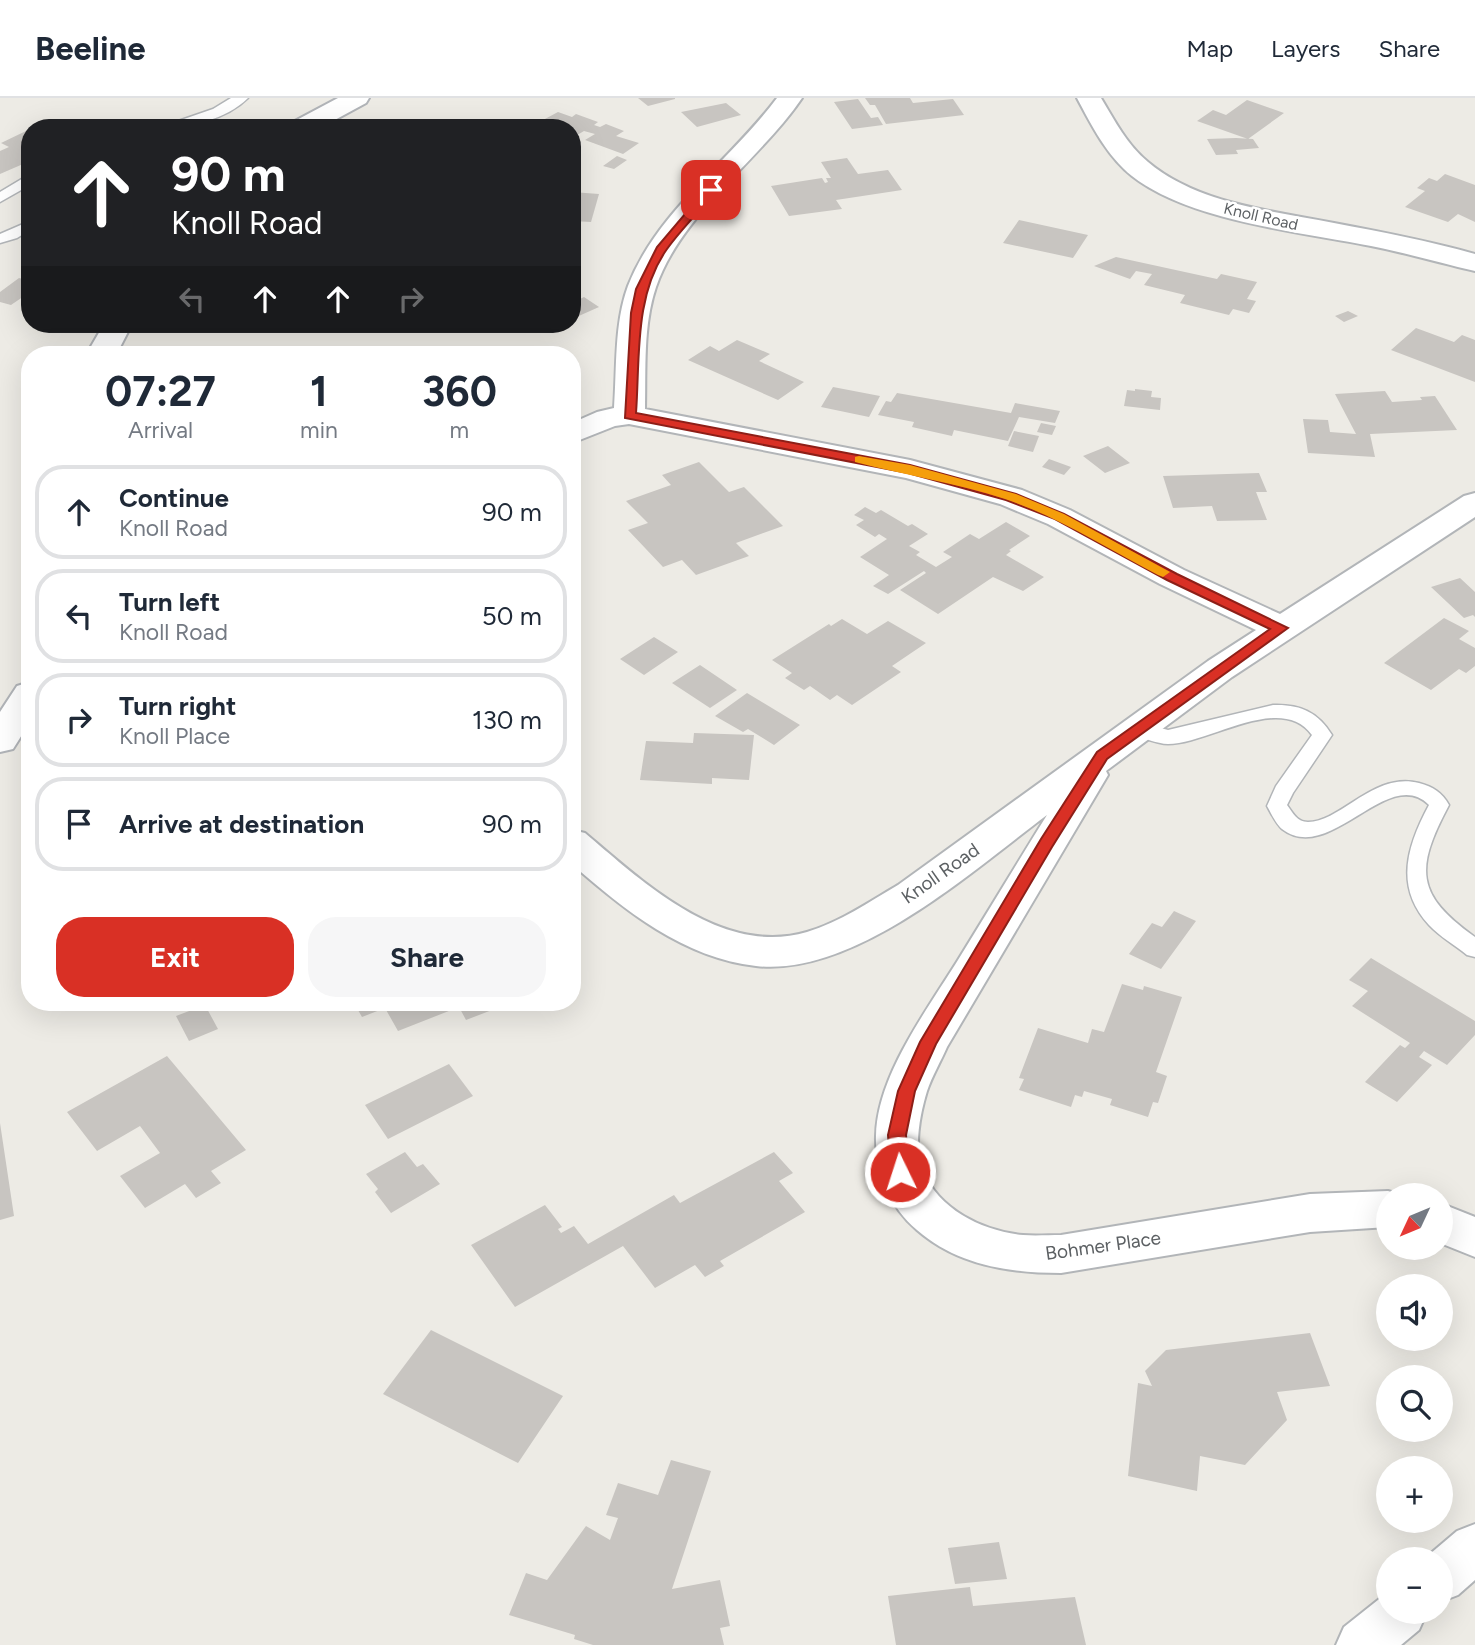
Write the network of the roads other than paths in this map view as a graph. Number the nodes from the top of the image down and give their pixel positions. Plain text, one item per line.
1 (241, 98) edge
2 (357, 98) edge
3 (790, 98) edge
4 (1089, 98) edge
5 (197, 119) edge
6 (317, 119) edge
7 (21, 184) edge
8 (0, 198) edge
9 (21, 229) edge
10 (0, 239) edge
11 (1475, 262) edge
12 (629, 415) junction
13 (581, 430) edge
14 (1475, 503) edge
15 (1281, 628) junction
16 (21, 708) edge
17 (1138, 729) junction
18 (0, 740) edge
19 (1102, 755) junction
20 (581, 851) edge
21 (1475, 949) edge
22 (1376, 1210) edge
23 (1453, 1228) edge
24 (1475, 1238) edge
25 (1475, 1548) edge
26 (1453, 1567) edge
27 (1387, 1624) edge
28 (1363, 1645) edge

1 - 5 lane
2 - 6 street
3 - 12 street
4 - 11 street, Knoll Road
7 - 8 lane
9 - 10 lane
12 - 13 street
12 - 15 street
14 - 15 street, Knoll Road
15 - 17 street, Knoll Road
16 - 18 street
17 - 19 street, Knoll Road
17 - 21 lane
19 - 20 street, Knoll Road
19 - 22 street, Bohmer Place
23 - 24 street
25 - 26 street
27 - 28 street

